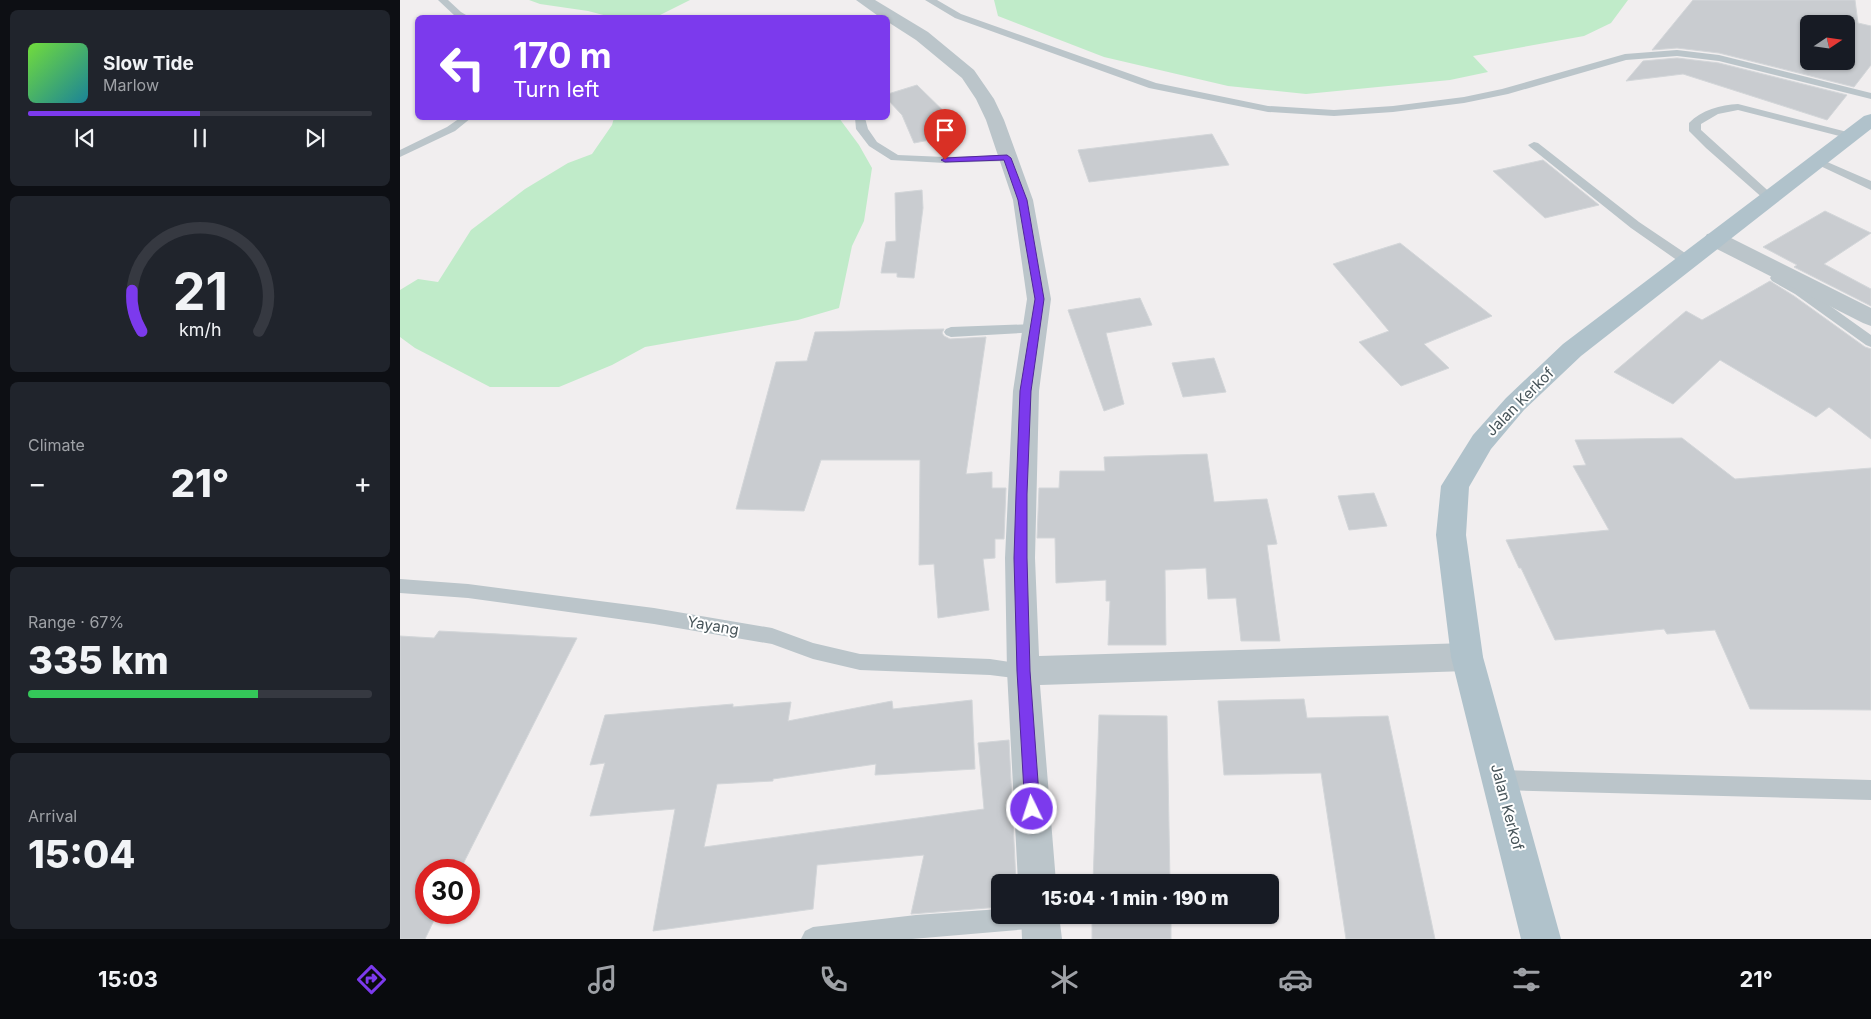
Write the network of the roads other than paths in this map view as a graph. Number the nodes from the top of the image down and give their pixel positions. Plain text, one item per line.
1 (443, 0) edge
2 (864, 0) edge
3 (930, 0) edge
4 (460, 15) edge
5 (888, 15) edge
6 (890, 16) edge
7 (1871, 96) edge
8 (463, 120) edge
9 (860, 120) edge
10 (1861, 128) edge
11 (1534, 145) dead end
12 (400, 154) edge
13 (1007, 158) junction
14 (1818, 160) junction
15 (1871, 186) edge
16 (1769, 196) junction
17 (1711, 241) junction
18 (1686, 260) junction
19 (1871, 318) edge
20 (1035, 329) junction
21 (950, 332) dead end
22 (1871, 342) edge
23 (400, 586) edge
24 (1467, 657) junction
25 (1023, 671) junction
26 (1500, 780) junction
27 (1871, 790) edge
28 (1037, 874) edge
29 (991, 919) edge
30 (813, 939) edge
31 (1541, 939) edge

1 - 4 lane
2 - 5 street
3 - 7 lane
6 - 13 street
8 - 12 lane
9 - 13 lane
10 - 14 main road, Jalan Kerkof
10 - 16 lane
11 - 18 lane
13 - 20 street
14 - 15 lane
14 - 16 main road, Jalan Kerkof
16 - 17 main road, Jalan Kerkof
17 - 18 main road, Jalan Kerkof
17 - 19 street
17 - 22 lane
18 - 24 main road, Jalan Kerkof
20 - 21 lane
20 - 25 street
23 - 25 lane, Yayang
24 - 25 street
24 - 26 main road, Jalan Kerkof
25 - 28 street
26 - 27 lane
26 - 31 main road, Jalan Kerkof
29 - 30 lane

